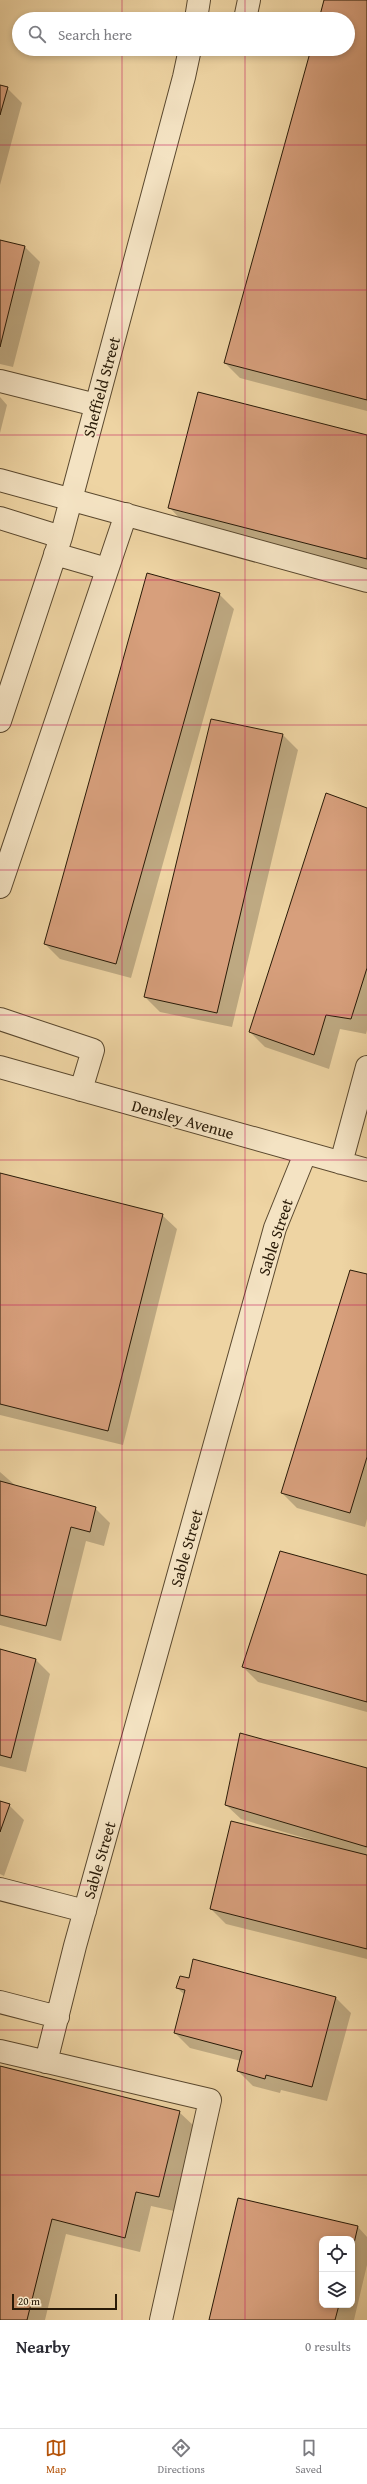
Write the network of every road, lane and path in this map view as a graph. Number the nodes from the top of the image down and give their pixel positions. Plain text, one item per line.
1 (199, 0) edge
2 (249, 0) edge
3 (197, 12) edge
4 (246, 12) edge
5 (188, 56) edge
6 (0, 380) edge
7 (96, 405) junction
8 (0, 480) edge
9 (71, 499) junction
10 (126, 514) junction
11 (0, 518) edge
12 (58, 545) junction
13 (107, 569) junction
14 (367, 581) edge
15 (3, 700) edge
16 (0, 721) edge
17 (0, 887) edge
18 (0, 1018) edge
19 (0, 1067) edge
20 (367, 1067) edge
21 (81, 1090) junction
22 (360, 1120) edge
23 (305, 1154) junction
24 (341, 1163) junction
25 (367, 1170) edge
26 (0, 1889) edge
27 (85, 1910) junction
28 (0, 2002) edge
29 (58, 2017) junction
30 (0, 2051) edge
31 (46, 2062) junction
32 (161, 2320) edge

1 - 3 street
2 - 4 street
5 - 7 street, Sheffield Street
6 - 7 street
7 - 9 street, Sheffield Street
8 - 9 street
9 - 10 street
9 - 12 street, Sheffield Street
10 - 13 street
10 - 14 street
11 - 12 street
12 - 13 street
12 - 15 street, Sheffield Street
13 - 17 street
15 - 16 street, Sheffield Street
18 - 21 street
19 - 21 street, Densley Avenue
20 - 22 street
21 - 23 street, Densley Avenue
22 - 24 street
23 - 24 street, Densley Avenue
23 - 27 street, Sable Street
24 - 25 street, Densley Avenue
26 - 27 street
27 - 29 street, Sable Street
28 - 29 street
29 - 31 street, Sable Street
30 - 31 street
31 - 32 street

